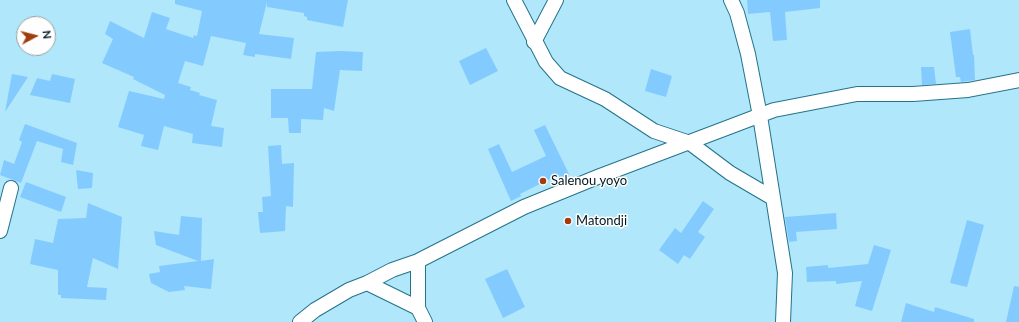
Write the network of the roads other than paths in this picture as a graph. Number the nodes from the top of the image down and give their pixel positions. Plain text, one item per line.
1 (514, 0) edge
2 (556, 0) edge
3 (731, 0) edge
4 (534, 42) junction
5 (1019, 80) edge
6 (760, 116) junction
7 (690, 143) junction
8 (11, 188) dead end
9 (771, 196) junction
10 (0, 231) edge
11 (418, 261) junction
12 (367, 283) junction
13 (418, 308) junction
14 (300, 322) edge
15 (426, 322) edge
16 (783, 322) edge

1 - 4 street
2 - 4 street
3 - 6 street
4 - 7 street
5 - 6 street
6 - 7 street
6 - 9 street
7 - 9 street
7 - 11 street
8 - 10 street
9 - 16 street
11 - 12 street
11 - 13 street
12 - 13 street
12 - 14 street
13 - 15 street

